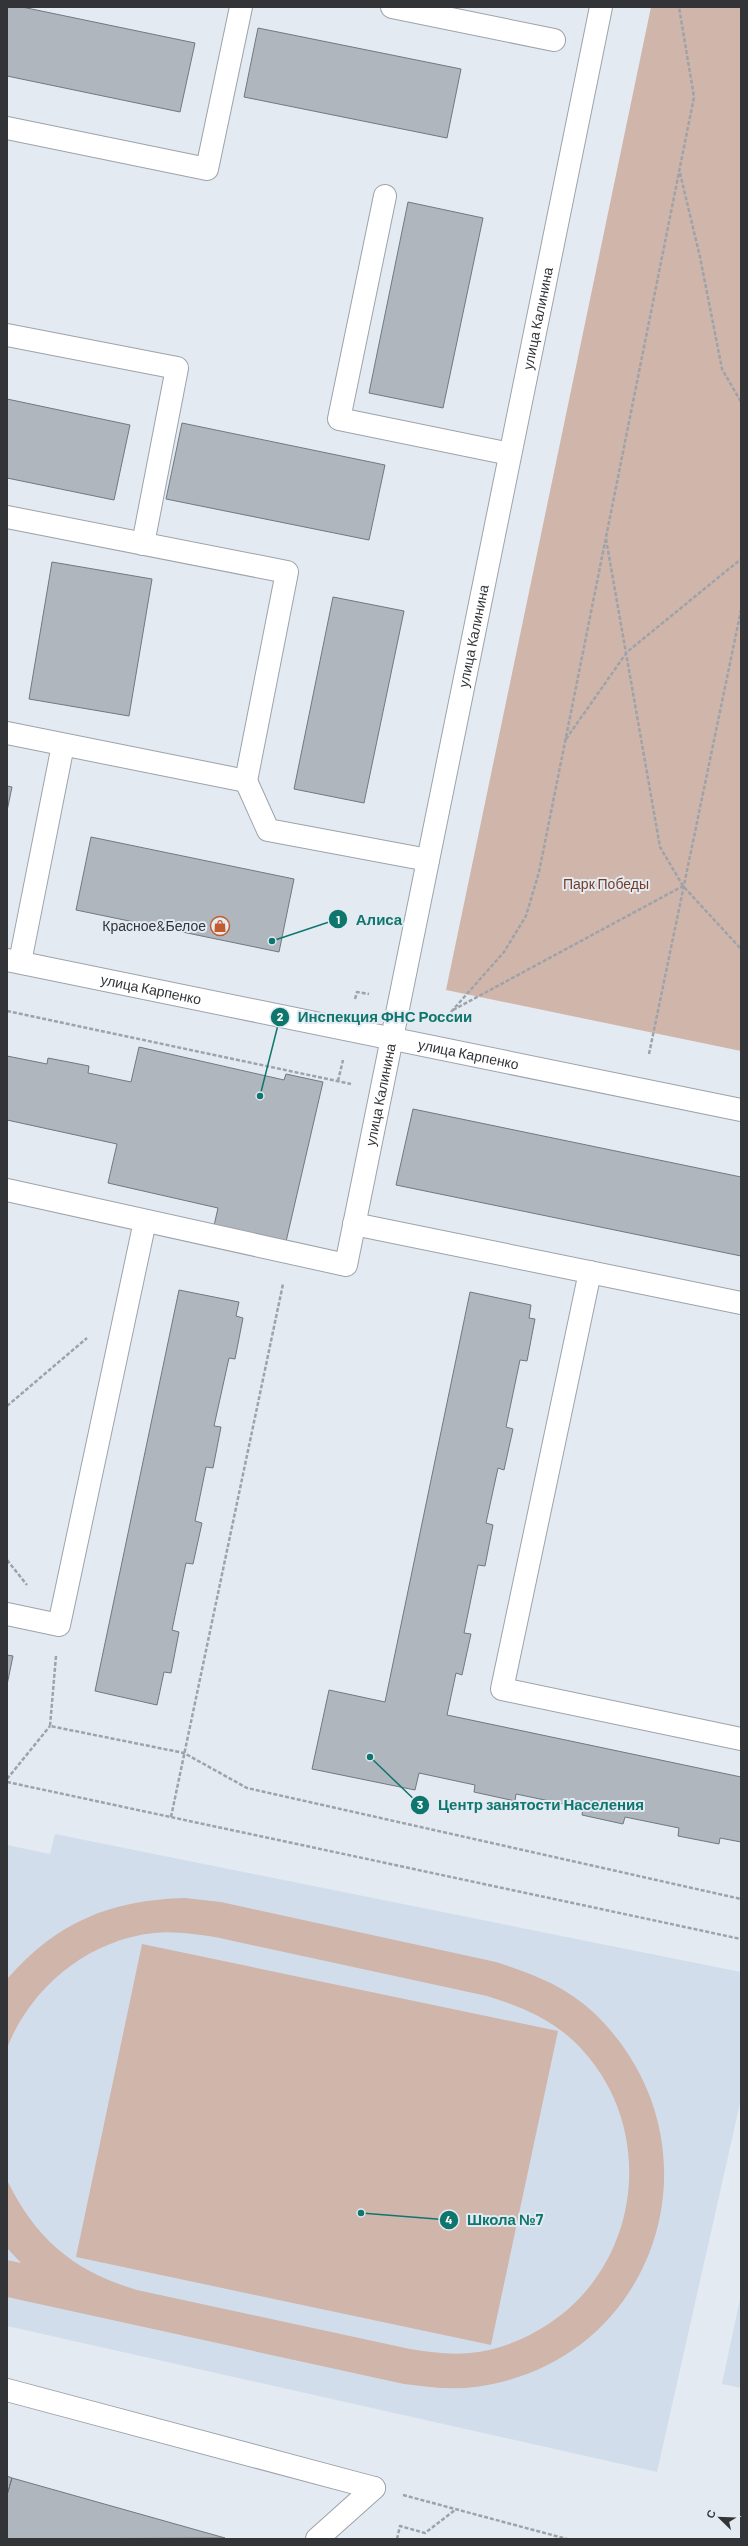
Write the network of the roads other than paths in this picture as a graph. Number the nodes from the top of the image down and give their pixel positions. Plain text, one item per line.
1 (241, 7) edge
2 (392, 7) edge
3 (601, 7) edge
4 (554, 40) dead end
5 (7, 128) edge
6 (385, 196) dead end
7 (7, 334) edge
8 (510, 454) junction
9 (7, 517) edge
10 (143, 544) junction
11 (7, 733) edge
12 (63, 745) junction
13 (246, 781) junction
14 (428, 860) junction
15 (13, 961) edge
16 (392, 1037) junction
17 (741, 1110) edge
18 (7, 1190) edge
19 (145, 1221) junction
20 (354, 1224) junction
21 (590, 1272) junction
22 (741, 1303) edge
23 (7, 1614) edge
24 (741, 1739) edge
25 (7, 2390) edge
26 (317, 2539) edge

1 - 5 street
2 - 4 street
3 - 8 street, улица Калинина
6 - 8 street
7 - 10 street
8 - 14 street, улица Калинина
9 - 10 street
10 - 13 street
11 - 12 street
12 - 13 street
12 - 15 street
13 - 14 street
14 - 16 street, улица Калинина
15 - 16 street, улица Карпенко
16 - 17 street, улица Карпенко
16 - 20 street, улица Калинина
18 - 19 street
19 - 20 street, улица Калинина
19 - 23 street
20 - 21 street
21 - 22 street
21 - 24 street
25 - 26 street

